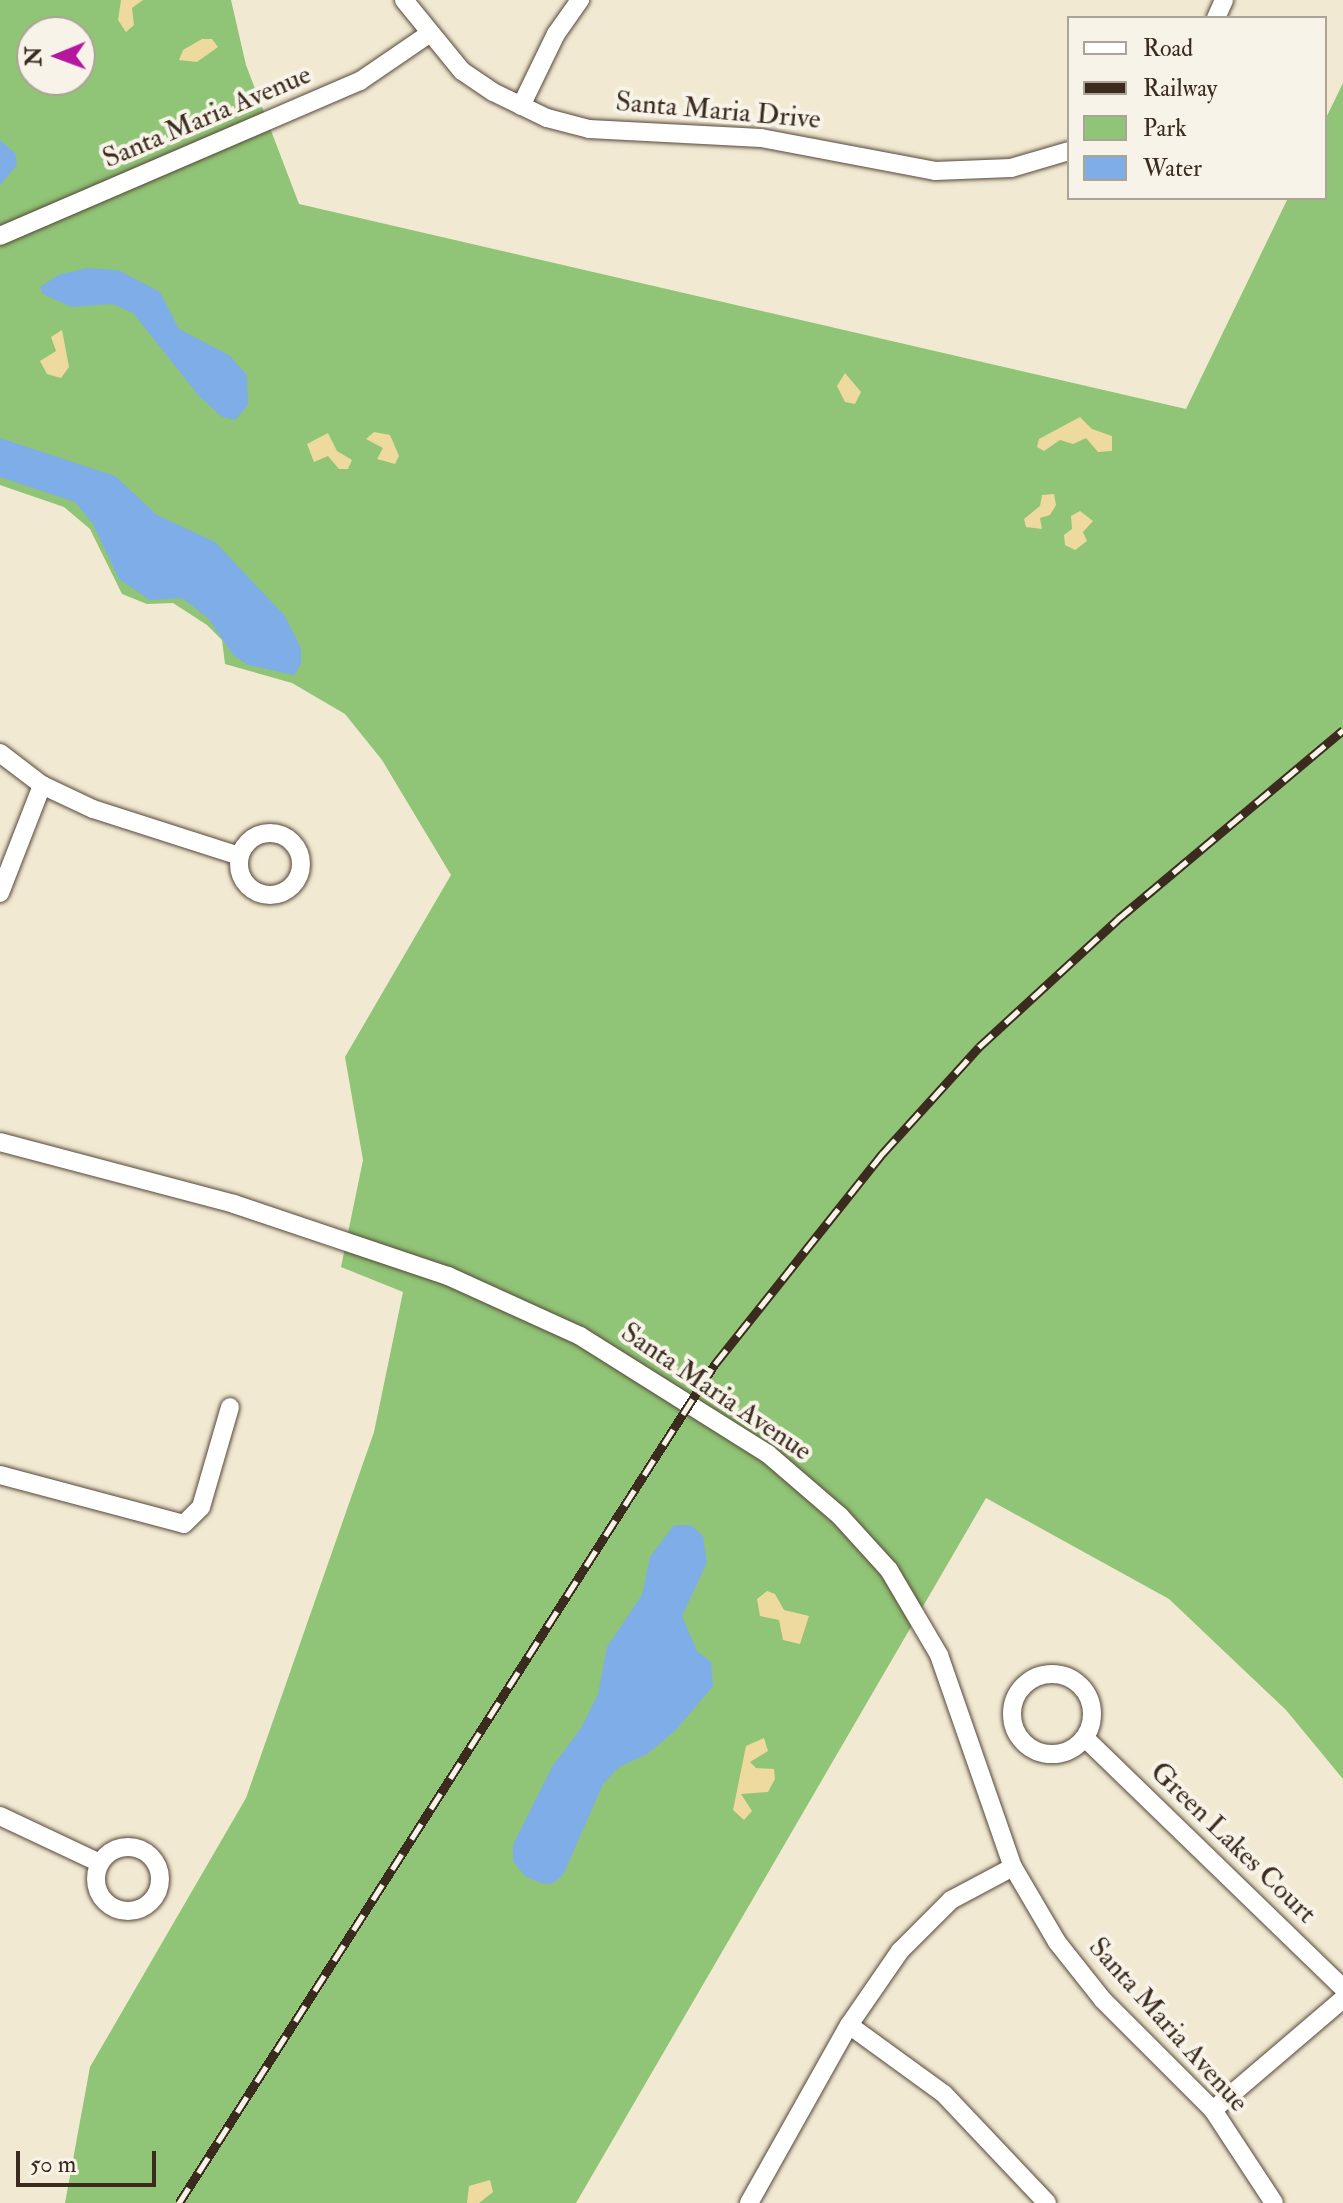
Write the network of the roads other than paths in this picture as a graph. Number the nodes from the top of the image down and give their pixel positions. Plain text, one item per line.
1 (404, 0) edge
2 (580, 0) edge
3 (429, 34) junction
4 (521, 106) junction
5 (1067, 152) edge
6 (0, 236) edge
7 (0, 753) edge
8 (42, 785) junction
9 (239, 856) dead end
10 (0, 893) edge
11 (0, 1142) edge
12 (230, 1407) dead end
13 (0, 1475) edge
14 (1085, 1738) junction
15 (0, 1816) edge
16 (100, 1863) dead end
17 (1013, 1867) junction
18 (1343, 1988) edge
19 (1343, 1999) edge
20 (849, 2025) junction
21 (1213, 2110) junction
22 (749, 2203) edge
23 (1047, 2203) edge
24 (1274, 2203) edge

1 - 3 street, Santa Maria Drive
2 - 4 street
3 - 4 street, Santa Maria Drive
3 - 6 street, Santa Maria Avenue
4 - 5 street, Santa Maria Drive
7 - 8 street
8 - 9 street
8 - 10 street
11 - 17 street, Santa Maria Avenue
12 - 13 street
14 - 14 street
14 - 18 street, Green Lakes Court
15 - 16 street
17 - 20 street
17 - 21 street, Santa Maria Avenue
19 - 21 street
20 - 22 street
20 - 23 street
21 - 24 street, Santa Maria Avenue

